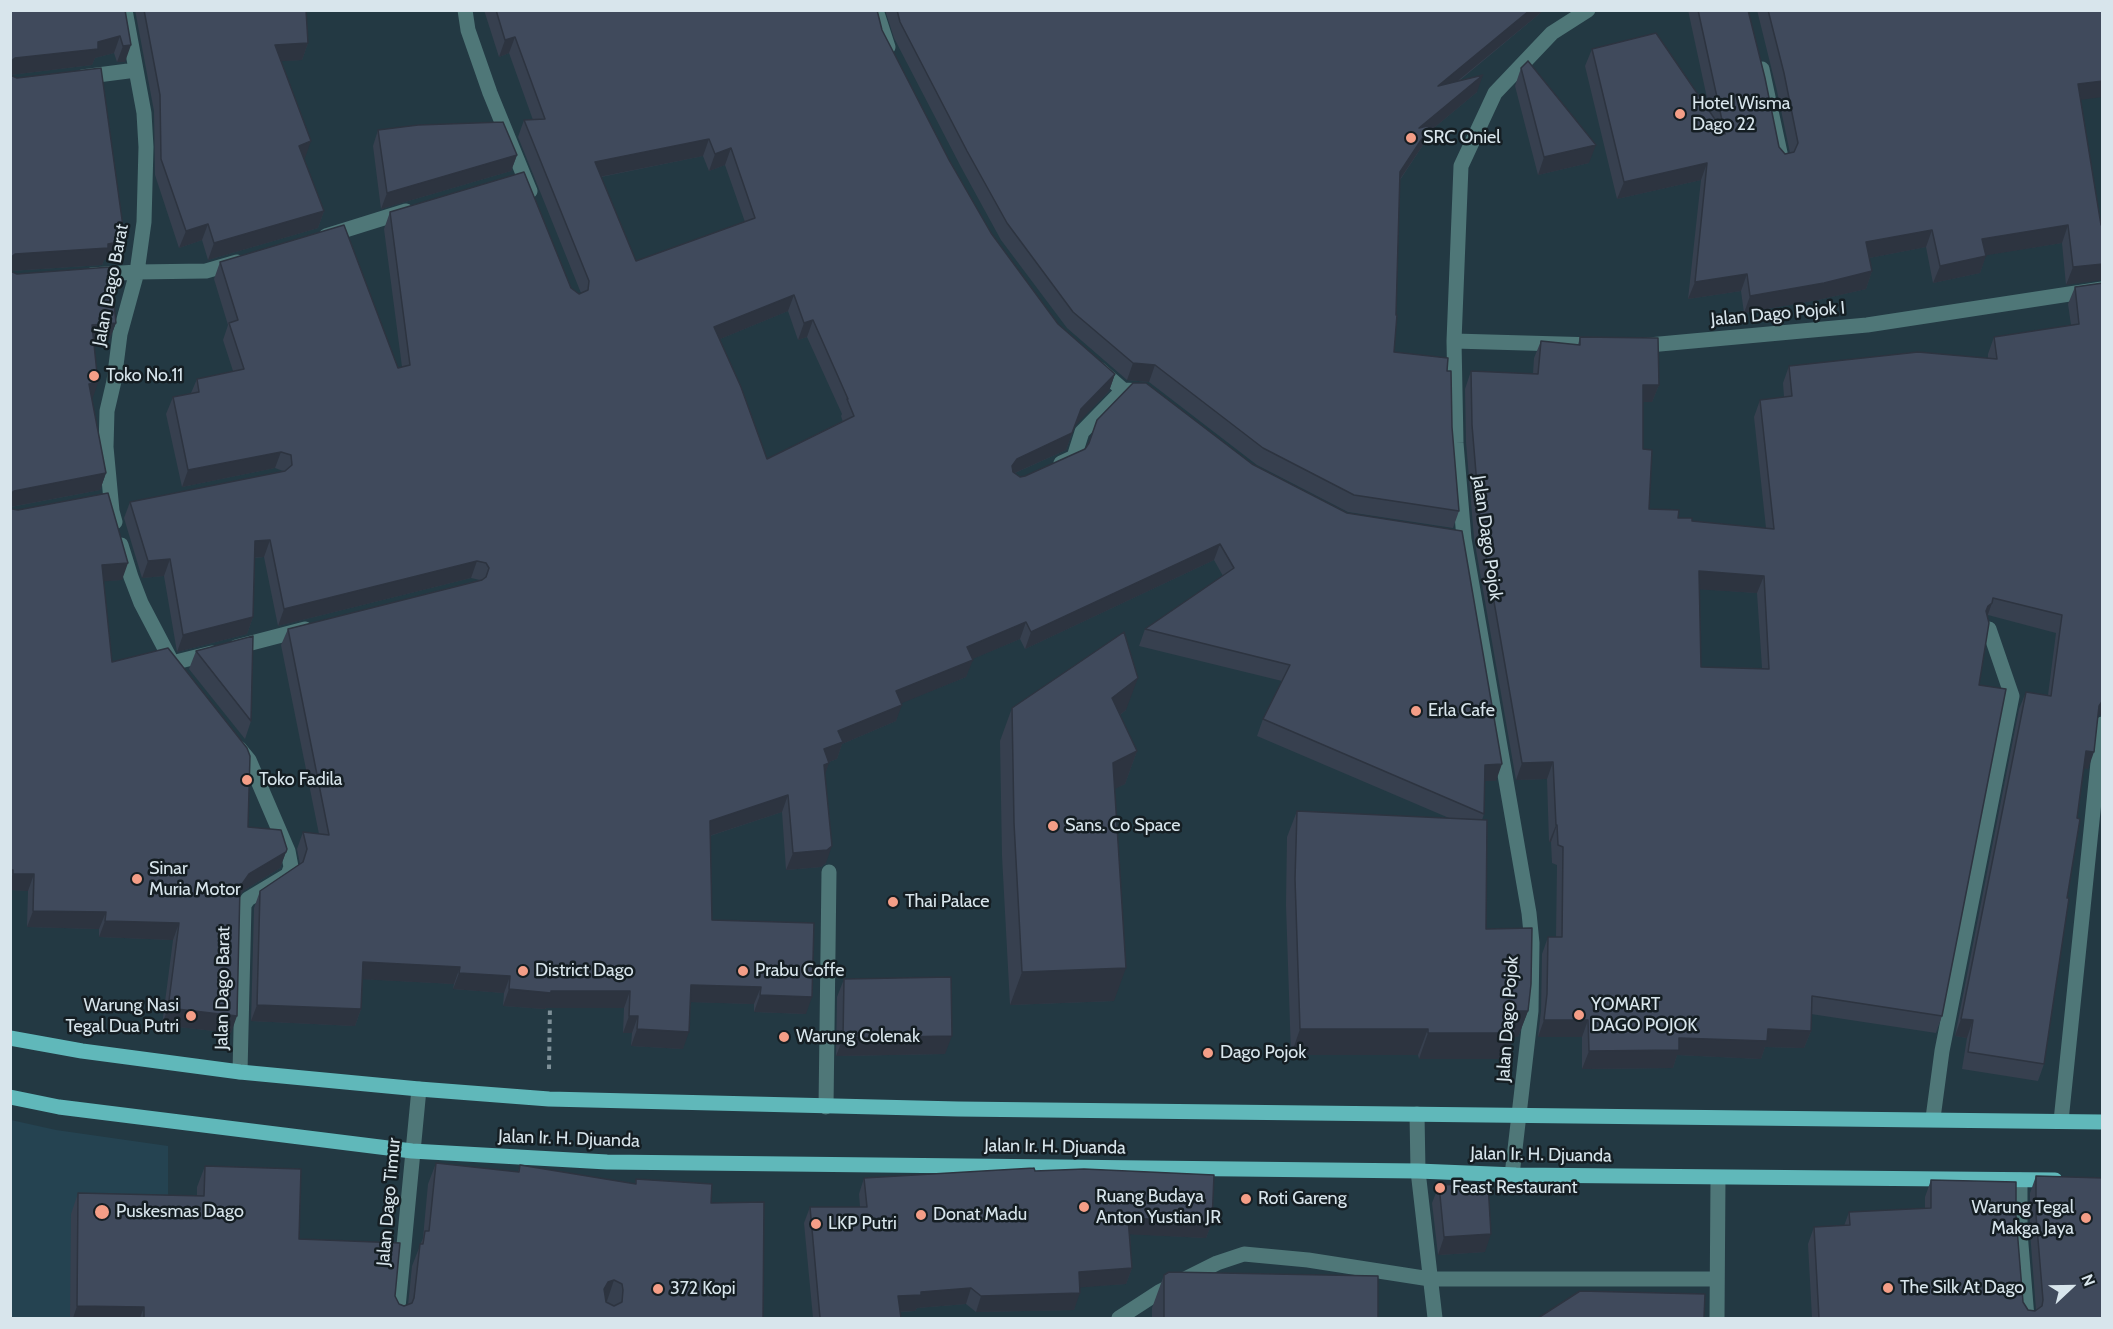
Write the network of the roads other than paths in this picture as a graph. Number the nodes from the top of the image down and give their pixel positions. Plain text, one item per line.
1 (125, 10) edge
2 (465, 10) edge
3 (876, 10) edge
4 (1588, 10) edge
5 (1758, 52) edge
6 (896, 63) edge
7 (136, 70) junction
8 (68, 78) edge
9 (1782, 162) edge
10 (417, 207) edge
11 (537, 207) edge
12 (316, 239) edge
13 (250, 258) edge
14 (137, 272) junction
15 (80, 276) edge
16 (2103, 289) edge
17 (1454, 341) junction
18 (1092, 363) edge
19 (1123, 390) junction
20 (1152, 397) edge
21 (1044, 471) edge
22 (322, 625) edge
23 (1989, 629) edge
24 (172, 663) junction
25 (186, 681) edge
26 (2103, 724) edge
27 (228, 734) edge
28 (829, 872) dead end
29 (10, 1038) edge
30 (240, 1071) junction
31 (419, 1089) junction
32 (10, 1097) edge
33 (826, 1107) junction
34 (1417, 1114) junction
35 (1519, 1115) junction
36 (1933, 1118) junction
37 (2061, 1121) junction
38 (2103, 1122) edge
39 (412, 1151) junction
40 (1418, 1171) junction
41 (1512, 1175) junction
42 (1718, 1178) junction
43 (2020, 1180) junction
44 (2067, 1180) edge
45 (1430, 1279) junction
46 (1718, 1279) junction
47 (397, 1318) edge
48 (1119, 1318) edge
49 (1435, 1318) edge
50 (1717, 1318) edge
51 (2027, 1318) edge

1 - 7 street, Jalan Dago Barat
2 - 11 street
3 - 6 street
4 - 17 street, Jalan Dago Pojok
5 - 9 street
7 - 8 street
7 - 14 street, Jalan Dago Barat
10 - 12 street
13 - 14 street
14 - 15 street
14 - 24 street, Jalan Dago Barat
16 - 17 street, Jalan Dago Pojok I
17 - 35 street, Jalan Dago Pojok
18 - 19 street
19 - 20 street
19 - 21 street
22 - 24 street
23 - 36 street
24 - 25 street, Jalan Dago Barat
26 - 37 street
27 - 30 street, Jalan Dago Barat
28 - 33 street
29 - 30 main road, Jalan Ir. H. Djuanda
30 - 31 main road, Jalan Ir. H. Djuanda
31 - 33 main road, Jalan Ir. H. Djuanda
31 - 39 street, Jalan Dago Timur
32 - 39 main road, Jalan Ir. H. Djuanda
33 - 34 main road, Jalan Ir. H. Djuanda
34 - 35 main road, Jalan Ir. H. Djuanda
34 - 40 street
35 - 36 main road, Jalan Ir. H. Djuanda
35 - 41 street, Jalan Dago Pojok
36 - 37 main road, Jalan Ir. H. Djuanda
37 - 38 main road, Jalan Ir. H. Djuanda
39 - 40 main road, Jalan Ir. H. Djuanda
39 - 47 street, Jalan Dago Timur
40 - 41 main road, Jalan Ir. H. Djuanda
40 - 45 street
41 - 42 main road, Jalan Ir. H. Djuanda
42 - 43 main road, Jalan Ir. H. Djuanda
42 - 46 street
43 - 44 main road, Jalan Ir. H. Djuanda
43 - 51 street
45 - 46 street
45 - 48 street
45 - 49 street
46 - 50 street

